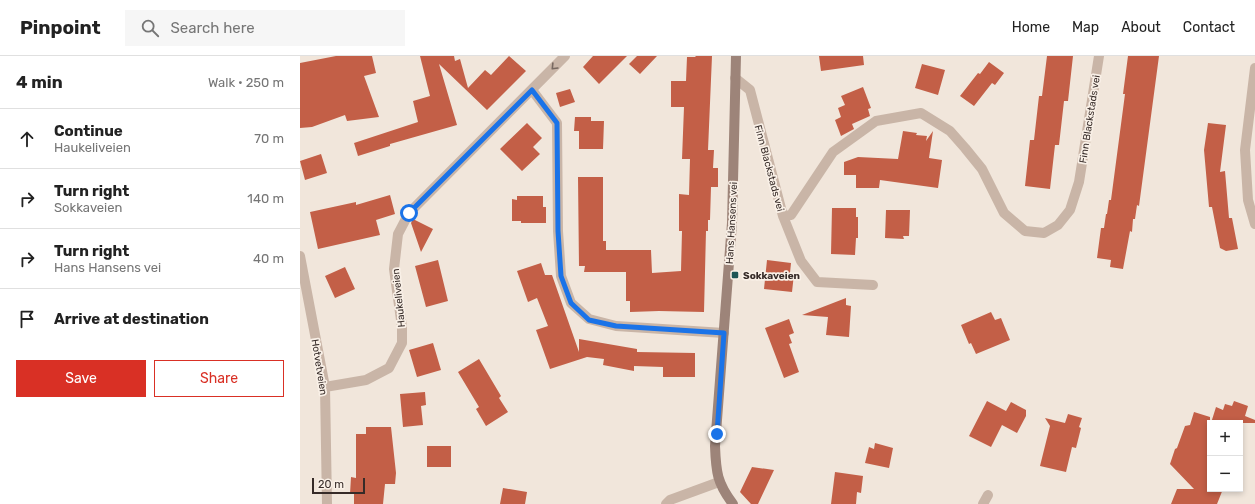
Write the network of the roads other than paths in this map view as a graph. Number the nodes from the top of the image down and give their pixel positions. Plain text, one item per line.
1 (565, 56) edge
2 (736, 56) edge
3 (1099, 56) edge
4 (1255, 68) edge
5 (735, 78) junction
6 (532, 90) junction
7 (783, 216) junction
8 (1255, 224) edge
9 (300, 256) edge
10 (873, 285) dead end
11 (724, 333) junction
12 (325, 387) junction
13 (719, 482) junction
14 (327, 504) edge
15 (666, 504) edge
16 (733, 504) edge

1 -> 6 street, Haukeliveien
2 - 5 main road, Hans Hansens vei
3 - 7 street, Finn Blackstads vei
4 - 8 street
5 - 7 street, Finn Blackstads vei
5 - 11 main road, Hans Hansens vei
6 - 11 street
6 - 12 street, Haukeliveien
7 - 10 street
9 - 12 street, Hotvetveien
11 - 13 main road, Hans Hansens vei
12 - 14 street, Hotvetveien
13 - 15 street
13 - 16 main road, Hans Hansens vei

